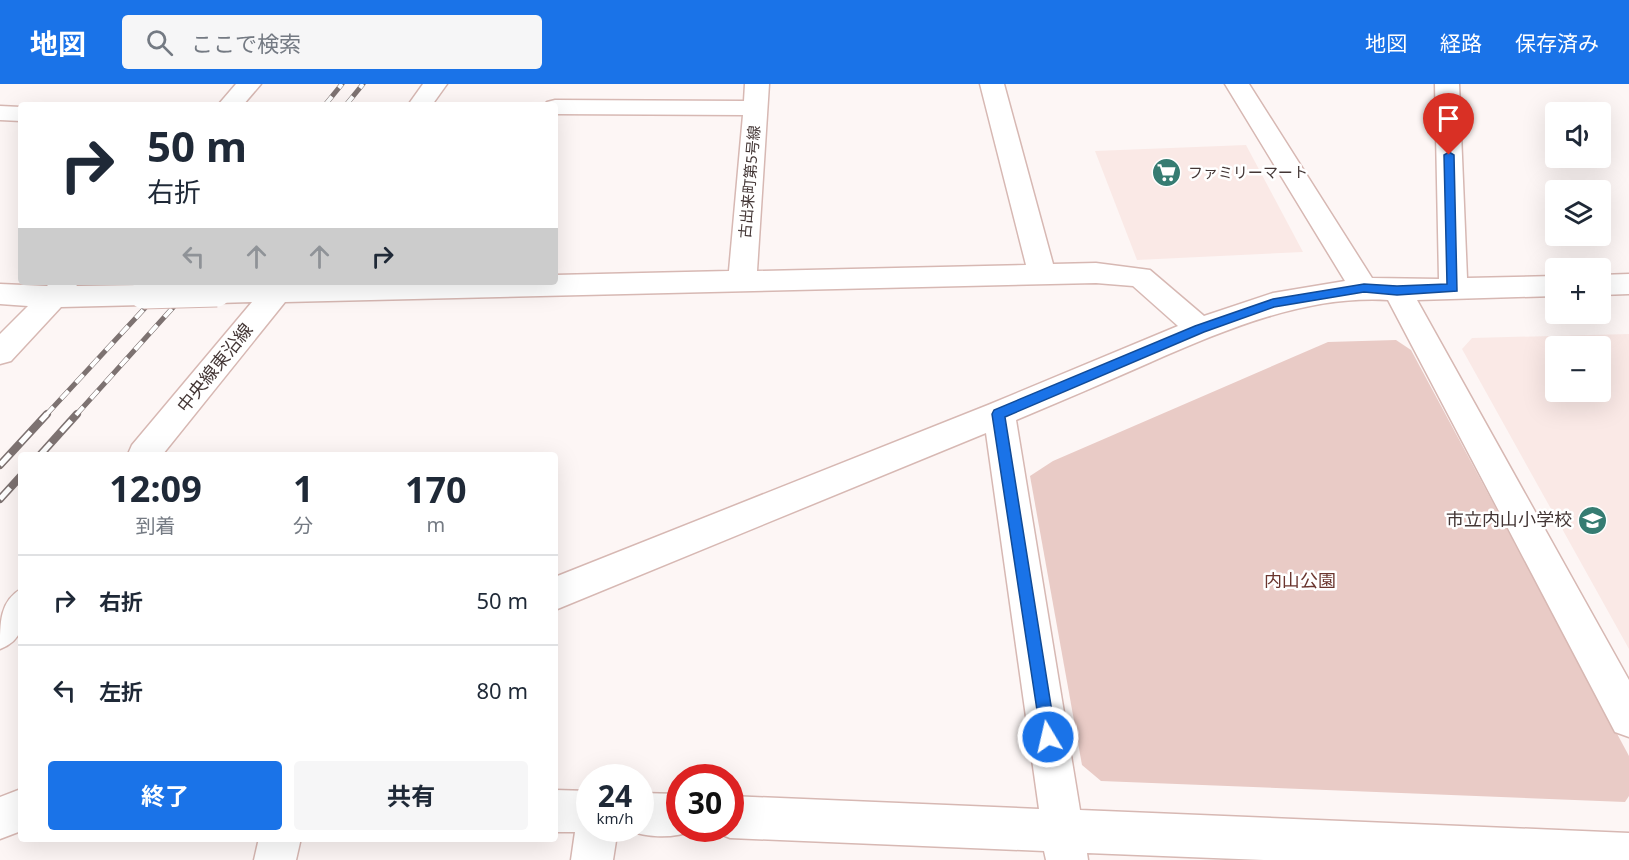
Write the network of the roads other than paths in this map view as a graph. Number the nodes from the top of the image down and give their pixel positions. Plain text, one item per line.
1 (249, 84) edge
2 (435, 84) edge
3 (992, 84) edge
4 (1237, 84) edge
5 (1447, 84) edge
6 (757, 96) edge
7 (233, 102) edge
8 (422, 102) edge
9 (558, 107) edge
10 (0, 113) edge
11 (18, 114) edge
12 (1042, 274) junction
13 (742, 280) junction
14 (558, 282) edge
15 (1629, 284) edge
16 (358, 285) edge
17 (1611, 285) edge
18 (281, 286) edge
19 (1545, 286) edge
20 (1364, 288) junction
21 (1453, 288) junction
22 (60, 290) edge
23 (1397, 290) junction
24 (0, 294) edge
25 (1200, 329) junction
26 (0, 353) edge
27 (999, 414) junction
28 (146, 452) edge
29 (558, 593) edge
30 (18, 610) edge
31 (0, 632) edge
32 (1629, 718) edge
33 (18, 811) edge
34 (558, 811) edge
35 (576, 812) edge
36 (0, 818) edge
37 (744, 818) edge
38 (279, 842) edge
39 (595, 842) edge
40 (1064, 845) edge
41 (1629, 854) edge
42 (275, 860) edge
43 (592, 860) edge

1 - 7 street
2 - 8 street
3 - 12 street
4 - 20 street
5 - 21 street
6 - 9 street
6 - 13 street, 古出来町第5号線
10 - 11 street
12 - 13 street
12 - 25 street
13 - 14 street
15 - 17 street
16 - 18 street
18 - 22 street, bridge
18 - 28 street, 中央線東沿線
19 - 21 street
20 - 23 street
20 - 25 street
21 - 23 street
22 - 24 street
22 - 26 street
23 - 32 street
25 - 27 street
27 - 29 street
27 - 40 street
30 - 31 street
33 - 36 street
34 - 35 street
37 - 40 street
38 - 42 street
39 - 43 street
40 - 41 street

